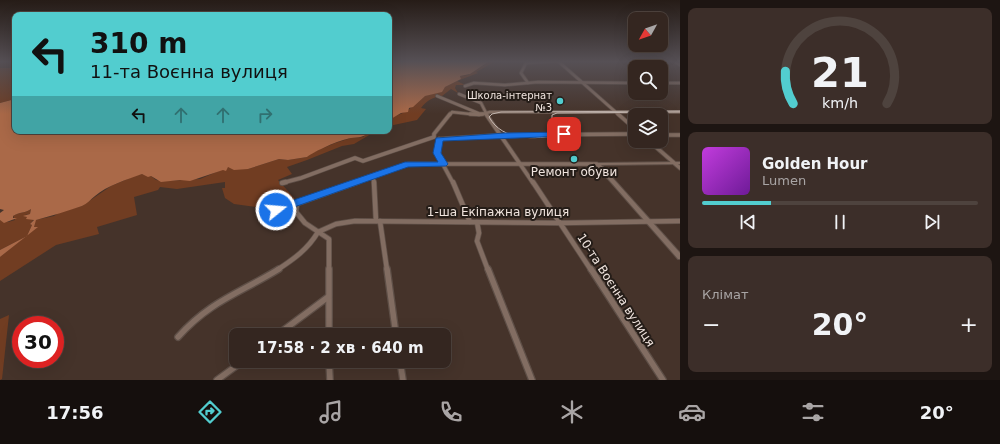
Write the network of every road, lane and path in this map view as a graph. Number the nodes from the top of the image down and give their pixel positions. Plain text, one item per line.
1 (525, 79) edge
2 (576, 79) edge
3 (528, 83) junction
4 (581, 83) junction
5 (628, 83) edge
6 (668, 83) edge
7 (680, 83) edge
8 (465, 86) dead end
9 (459, 94) dead end
10 (437, 96) dead end
11 (486, 112) junction
12 (614, 112) junction
13 (680, 112) edge
14 (628, 123) edge
15 (628, 134) edge
16 (668, 135) edge
17 (680, 135) edge
18 (502, 136) junction
19 (434, 137) junction
20 (439, 139) junction
21 (657, 148) edge
22 (674, 163) junction
23 (680, 163) edge
24 (444, 164) junction
25 (520, 164) junction
26 (597, 164) junction
27 (680, 168) edge
28 (373, 178) junction
29 (282, 183) dead end
30 (297, 203) junction
31 (270, 211) dead end
32 (378, 221) junction
33 (680, 221) edge
34 (470, 222) junction
35 (477, 222) junction
36 (649, 222) junction
37 (560, 223) junction
38 (318, 232) junction
39 (680, 257) edge
40 (328, 297) junction
41 (286, 328) edge
42 (329, 328) edge
43 (395, 328) edge
44 (178, 337) dead end
45 (233, 368) edge
46 (329, 368) edge
47 (401, 368) edge
48 (217, 380) edge
49 (330, 380) edge
50 (403, 380) edge
51 (532, 380) edge
52 (663, 380) edge

1 - 3 street
2 - 4 street
3 - 4 street
3 - 8 street
4 - 5 street
4 - 12 street
6 - 7 street
9 - 11 street, 10-та Воєнна вулиця
10 - 11 street
11 - 12 street
11 - 18 street, 10-та Воєнна вулиця
11 - 19 street
12 - 13 street
12 - 14 street
15 - 18 street
16 - 17 street
18 - 20 street
18 - 25 street, 10-та Воєнна вулиця
19 - 20 street
19 - 29 street
20 - 24 street
21 - 22 street
22 - 23 street
22 - 26 street
22 - 27 street
24 - 25 street
24 - 28 street
24 - 34 street
25 - 26 street
25 - 37 street, 10-та Воєнна вулиця
26 - 36 street
28 - 30 street
28 - 32 street
30 - 31 street
30 - 38 street
32 - 34 street, 1-ша Екіпажна вулиця
32 - 38 street, 1-ша Екіпажна вулиця
32 - 43 street
33 - 36 street, 1-ша Екіпажна вулиця
34 - 35 street, 1-ша Екіпажна вулиця
35 - 37 street, 1-ша Екіпажна вулиця
35 - 51 street
36 - 37 street, 1-ша Екіпажна вулиця
36 - 39 street
37 - 52 street, 10-та Воєнна вулиця
38 - 40 street
38 - 44 street
40 - 41 street
40 - 42 street
45 - 48 street
46 - 49 street
47 - 50 street

